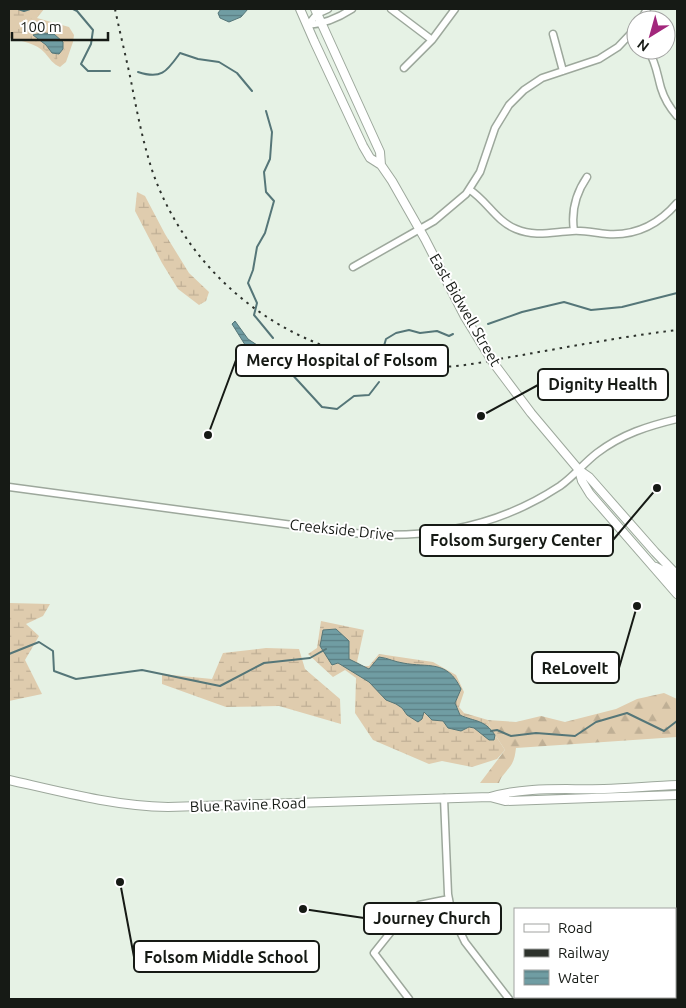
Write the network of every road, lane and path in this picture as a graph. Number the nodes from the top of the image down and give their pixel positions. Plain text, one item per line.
1 (300, 9) edge
2 (328, 9) edge
3 (352, 9) edge
4 (391, 9) edge
5 (455, 9) edge
6 (316, 11) edge
7 (322, 24) junction
8 (308, 25) junction
9 (553, 34) dead end
10 (432, 40) junction
11 (626, 42) edge
12 (654, 60) edge
13 (404, 68) dead end
14 (563, 71) junction
15 (677, 116) edge
16 (382, 165) junction
17 (587, 177) dead end
18 (470, 190) junction
19 (677, 203) edge
20 (419, 229) junction
21 (574, 231) junction
22 (353, 267) dead end
23 (677, 419) edge
24 (579, 470) junction
25 (9, 486) edge
26 (652, 565) junction
27 (677, 575) edge
28 (677, 584) edge
29 (677, 594) edge
30 (9, 780) edge
31 (677, 785) edge
32 (563, 789) junction
33 (677, 795) edge
34 (490, 797) junction
35 (444, 798) junction
36 (523, 800) junction
37 (449, 899) junction
38 (409, 999) edge
39 (509, 999) edge

1 - 8 main road, East Bidwell Street
2 - 6 street
3 - 7 street
4 - 10 street
5 - 10 street
6 - 7 main road, East Bidwell Street
6 - 8 street
7 - 8 street
7 - 16 main road, East Bidwell Street
8 - 16 main road, East Bidwell Street
9 - 14 street
10 - 13 street
11 - 14 street
12 - 15 street
14 - 18 street
16 - 20 main road, East Bidwell Street
17 - 21 street
18 - 20 street
18 - 21 street
19 - 21 street
20 - 22 street
20 - 24 main road, East Bidwell Street
23 - 24 street, Creekside Drive
24 - 25 street, Creekside Drive
24 - 26 main road, East Bidwell Street
24 - 27 main road, East Bidwell Street
26 - 28 main road
26 - 29 main road, East Bidwell Street
30 - 35 main road, Blue Ravine Road
31 - 32 main road, Blue Ravine Road
32 - 34 main road, Blue Ravine Road
32 - 36 main road
33 - 36 main road, Blue Ravine Road
34 - 35 main road, Blue Ravine Road
34 - 36 main road, Blue Ravine Road
35 - 37 street
37 - 38 street
37 - 39 street

